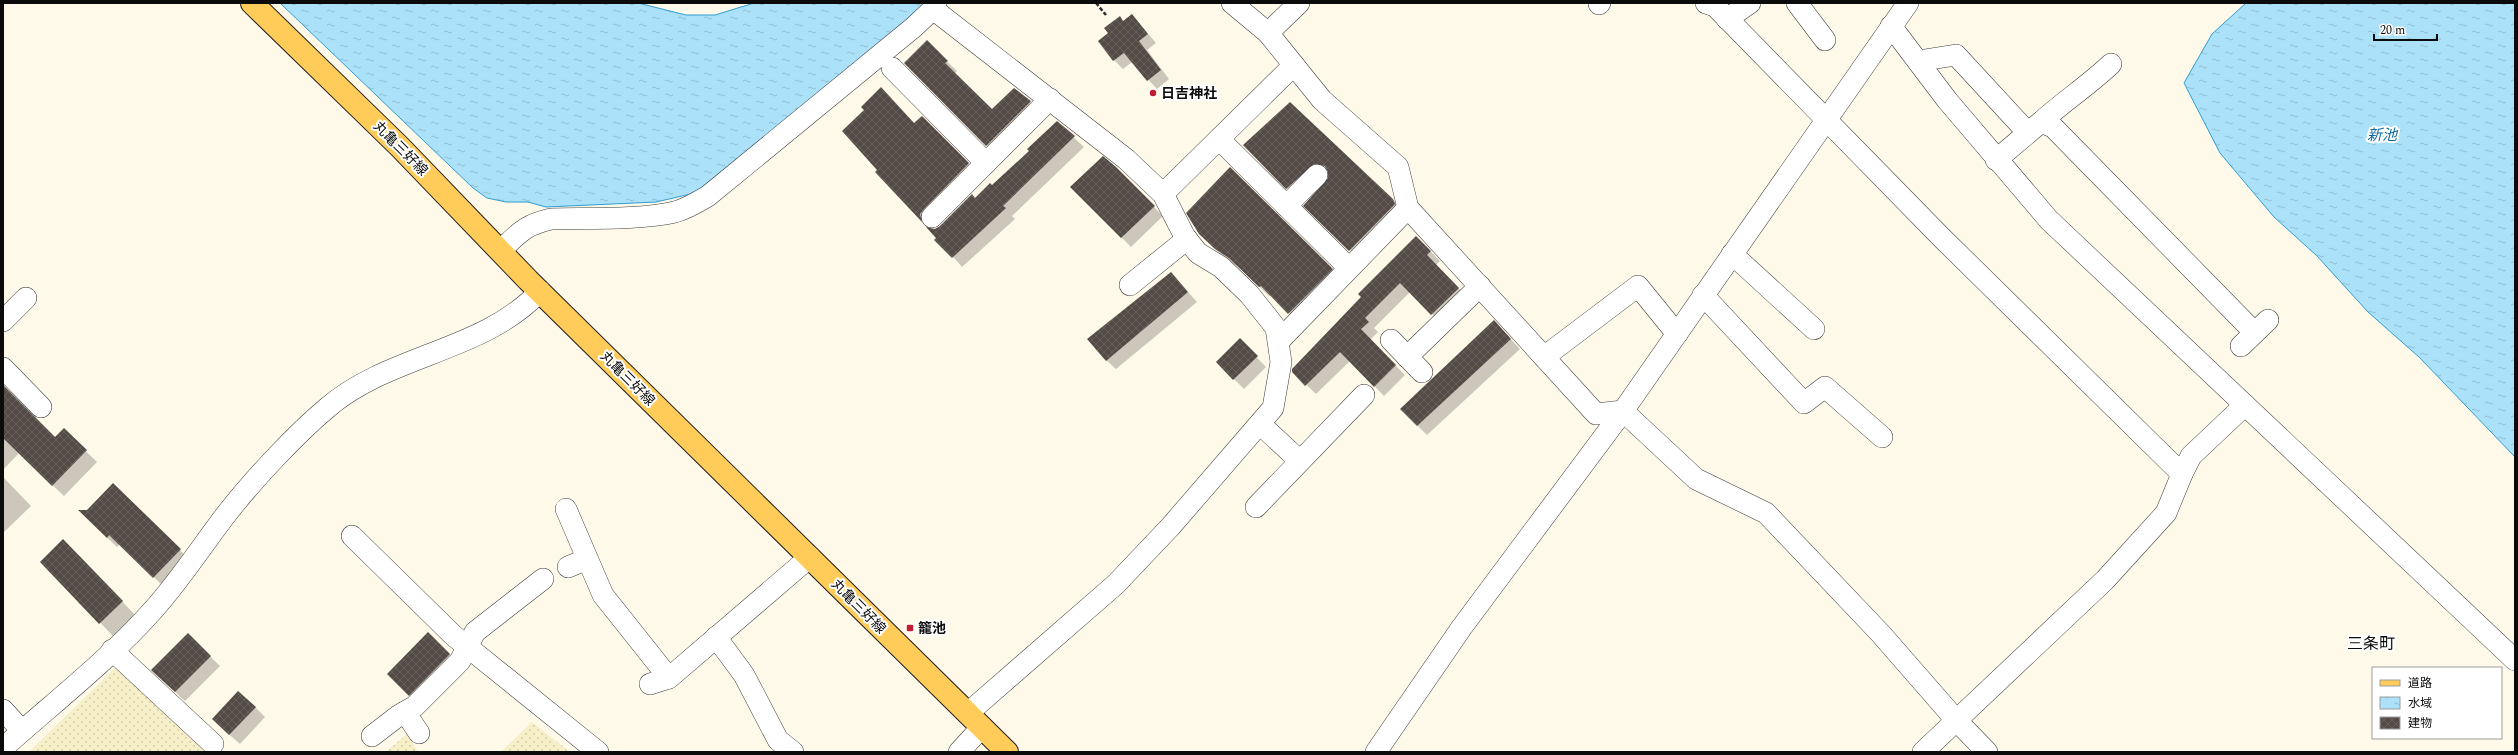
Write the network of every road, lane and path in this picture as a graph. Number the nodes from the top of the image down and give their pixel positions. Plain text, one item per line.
1 (252, 3) edge
2 (1096, 3) edge
3 (1232, 3) edge
4 (1299, 3) edge
5 (1706, 3) edge
6 (1750, 3) edge
7 (1796, 3) edge
8 (1908, 3) edge
9 (934, 6) edge
10 (1106, 15) dead end
11 (1727, 19) junction
12 (1891, 26) junction
13 (1268, 33) junction
14 (1825, 40) dead end
15 (1918, 61) junction
16 (2111, 64) dead end
17 (1294, 65) junction
18 (892, 68) dead end
19 (1050, 99) junction
20 (1826, 119) junction
21 (2034, 128) junction
22 (1219, 139) junction
23 (1996, 160) junction
24 (986, 163) junction
25 (1317, 175) dead end
26 (1163, 194) junction
27 (1286, 206) junction
28 (1408, 208) junction
29 (932, 217) dead end
30 (1187, 239) junction
31 (501, 250) junction
32 (1732, 254) junction
33 (1349, 268) junction
34 (1130, 285) dead end
35 (1480, 286) junction
36 (540, 291) junction
37 (1703, 295) junction
38 (26, 298) dead end
39 (3, 321) edge
40 (1814, 330) dead end
41 (2254, 333) dead end
42 (1677, 334) junction
43 (1278, 340) junction
44 (1391, 340) dead end
45 (1407, 357) junction
46 (1544, 357) junction
47 (3, 368) edge
48 (1422, 372) dead end
49 (1364, 395) dead end
50 (2245, 405) junction
51 (41, 407) dead end
52 (1623, 411) junction
53 (1260, 424) junction
54 (1882, 437) dead end
55 (1300, 462) junction
56 (2182, 474) junction
57 (1256, 507) dead end
58 (566, 509) dead end
59 (352, 536) dead end
60 (810, 556) junction
61 (587, 559) junction
62 (568, 567) dead end
63 (543, 579) dead end
64 (716, 637) junction
65 (468, 647) junction
66 (112, 650) junction
67 (2515, 660) edge
68 (3, 710) edge
69 (405, 712) junction
70 (975, 720) junction
71 (1956, 720) junction
72 (22, 731) junction
73 (419, 733) dead end
74 (372, 736) dead end
75 (213, 744) dead end
76 (3, 748) edge
77 (598, 752) edge
78 (793, 752) edge
79 (959, 752) edge
80 (1006, 752) edge
81 (1376, 752) edge
82 (1923, 752) edge
83 (1987, 752) edge

1 - 31 main road, 丸亀三好線
2 - 10 path
3 - 13 street
4 - 13 street
5 - 11 street
6 - 11 street
7 - 14 street
8 - 12 street
9 - 19 street
9 - 31 street
11 - 20 street
12 - 15 street
12 - 20 street
13 - 17 street
15 - 21 street
15 - 23 street
16 - 21 street
17 - 22 street
17 - 28 street
18 - 24 street
19 - 24 street
19 - 26 street
20 - 32 street
20 - 56 street
21 - 23 street
21 - 41 street
22 - 26 street
22 - 27 street
23 - 50 street
24 - 29 street
25 - 27 street
26 - 30 street
27 - 33 street
28 - 33 street
28 - 35 street
30 - 34 street
30 - 43 street
31 - 36 main road, 丸亀三好線
32 - 37 street
32 - 40 street
33 - 43 street
35 - 45 street
35 - 46 street
36 - 60 main road, 丸亀三好線
36 - 66 street
37 - 42 street
37 - 54 street
38 - 39 street
42 - 46 street
42 - 52 street
43 - 53 street
44 - 45 street
45 - 48 street
46 - 52 street
47 - 51 street
49 - 55 street
50 - 56 street
50 - 67 street
52 - 71 street
52 - 81 street
53 - 55 street
53 - 70 street
55 - 57 street
56 - 71 street
58 - 61 street
59 - 65 street
60 - 64 street
60 - 70 main road, 丸亀三好線
61 - 62 street
61 - 64 street
63 - 65 street
64 - 78 street
65 - 69 street
65 - 77 street
66 - 72 street
66 - 75 street
68 - 72 street
69 - 73 street
69 - 74 street
70 - 79 street
70 - 80 main road, 丸亀三好線
71 - 82 street
71 - 83 street
72 - 76 street

